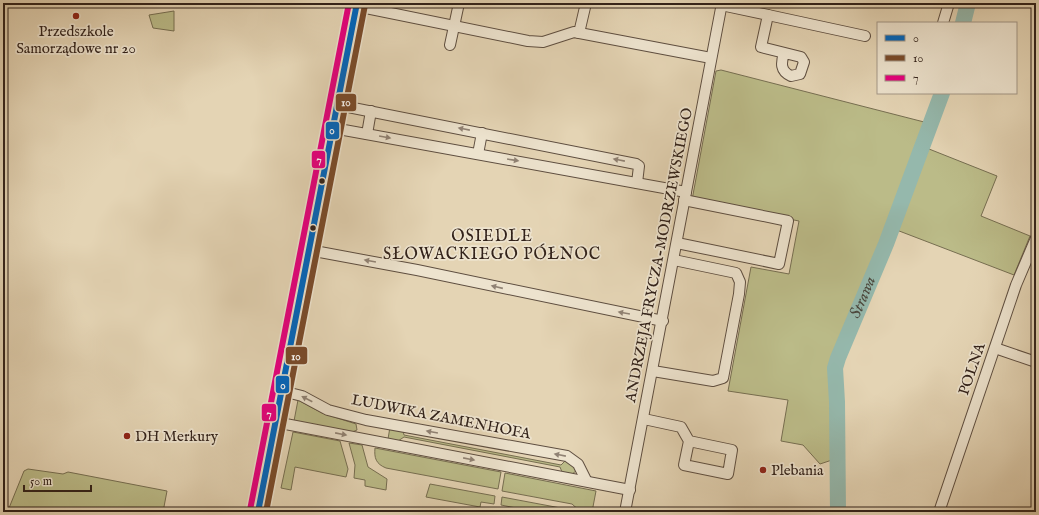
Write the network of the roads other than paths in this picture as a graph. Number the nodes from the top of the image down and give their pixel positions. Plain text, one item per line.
1 (459, 3) edge
2 (586, 3) edge
3 (949, 3) edge
4 (356, 4) edge
5 (722, 4) edge
6 (768, 15) junction
7 (943, 22) edge
8 (453, 25) junction
9 (579, 33) junction
10 (865, 36) dead end
11 (450, 45) dead end
12 (784, 53) dead end
13 (711, 58) junction
14 (338, 105) junction
15 (371, 111) junction
16 (333, 128) junction
17 (482, 132) junction
18 (367, 134) junction
19 (478, 154) junction
20 (637, 183) junction
21 (685, 196) junction
22 (1036, 238) edge
23 (677, 243) junction
24 (309, 250) junction
25 (674, 260) junction
26 (663, 321) junction
27 (995, 348) junction
28 (1036, 362) edge
29 (653, 371) junction
30 (282, 391) junction
31 (644, 419) junction
32 (366, 420) junction
33 (276, 422) junction
34 (365, 438) junction
35 (689, 441) junction
36 (586, 480) junction
37 (630, 490) junction
38 (258, 512) edge
39 (625, 512) edge
40 (939, 512) edge

1 - 8 street
2 - 9 street
3 - 7 street
4 - 8 street
4 - 14 street
5 - 6 street
5 - 13 street, ANDRZEJA FRYCZA-MODRZEWSKIEGO
6 - 10 street
6 - 12 street
8 - 9 street
8 - 11 street
9 - 13 street
13 - 21 street, ANDRZEJA FRYCZA-MODRZEWSKIEGO
14 - 15 street
14 - 16 street
17 -> 15 street
15 - 18 street
16 - 18 street
16 - 24 street
17 - 19 street
20 -> 17 street
18 -> 19 street
19 -> 20 street
20 - 21 street
21 - 23 street, ANDRZEJA FRYCZA-MODRZEWSKIEGO
21 - 23 street
22 - 27 street, POLNA
23 - 25 street, ANDRZEJA FRYCZA-MODRZEWSKIEGO
26 -> 24 street
24 - 30 street
25 - 26 street, ANDRZEJA FRYCZA-MODRZEWSKIEGO
25 - 29 street
26 - 29 street, ANDRZEJA FRYCZA-MODRZEWSKIEGO
27 - 28 street
27 - 40 street, POLNA
29 - 31 street, ANDRZEJA FRYCZA-MODRZEWSKIEGO
32 -> 30 street, LUDWIKA ZAMENHOFA
30 - 33 street
31 - 35 street
31 - 37 street, ANDRZEJA FRYCZA-MODRZEWSKIEGO
32 - 34 street
36 -> 32 street, LUDWIKA ZAMENHOFA
33 -> 34 street
33 - 38 street
34 -> 36 street
35 - 35 street
36 - 37 street
37 - 39 street, ANDRZEJA FRYCZA-MODRZEWSKIEGO

